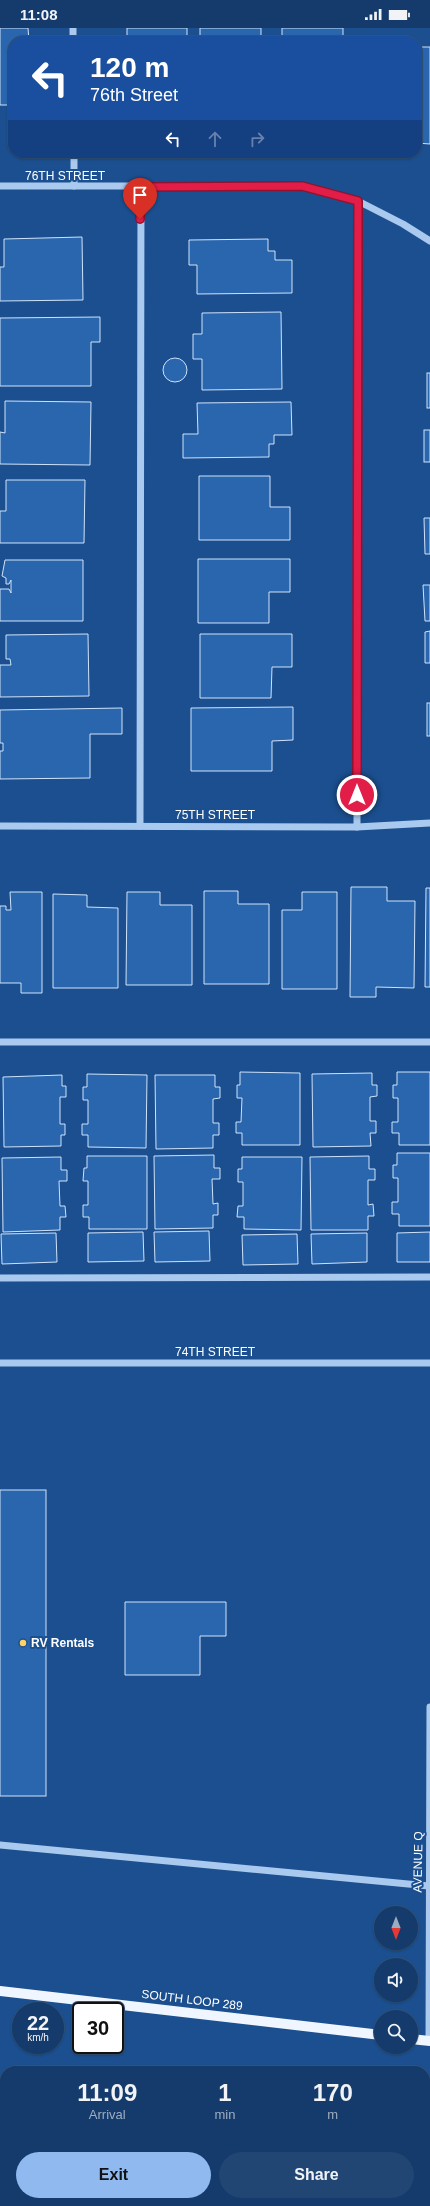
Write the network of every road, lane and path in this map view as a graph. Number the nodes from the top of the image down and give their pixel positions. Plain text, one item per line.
1 (74, 158) edge
2 (0, 186) edge
3 (74, 186) junction
4 (140, 187) junction
5 (358, 201) junction
6 (430, 241) edge
7 (430, 823) edge
8 (0, 826) edge
9 (140, 826) junction
10 (357, 827) junction
11 (0, 1042) edge
12 (430, 1042) edge
13 (430, 1277) edge
14 (0, 1278) edge
15 (0, 1363) edge
16 (430, 1363) edge
17 (430, 1707) edge
18 (430, 1806) edge
19 (0, 1845) edge
20 (429, 1886) junction
21 (0, 1991) edge
22 (374, 2034) edge
23 (418, 2040) edge
24 (429, 2041) edge

1 - 3 street
2 - 3 street, 76TH STREET
3 - 4 street, 76TH STREET
4 - 5 street, 76TH STREET
4 - 9 street
5 - 6 street, 76TH STREET
5 - 10 street
7 - 10 street, 75TH STREET
8 - 9 street, 75TH STREET
9 - 10 street, 75TH STREET
11 - 12 street
13 - 14 street
15 - 16 street, 74TH STREET
17 - 18 street, AVENUE Q
18 - 20 street, AVENUE Q
19 - 20 street
20 - 24 street, AVENUE Q
21 - 22 main road, SOUTH LOOP 289
23 - 24 main road

